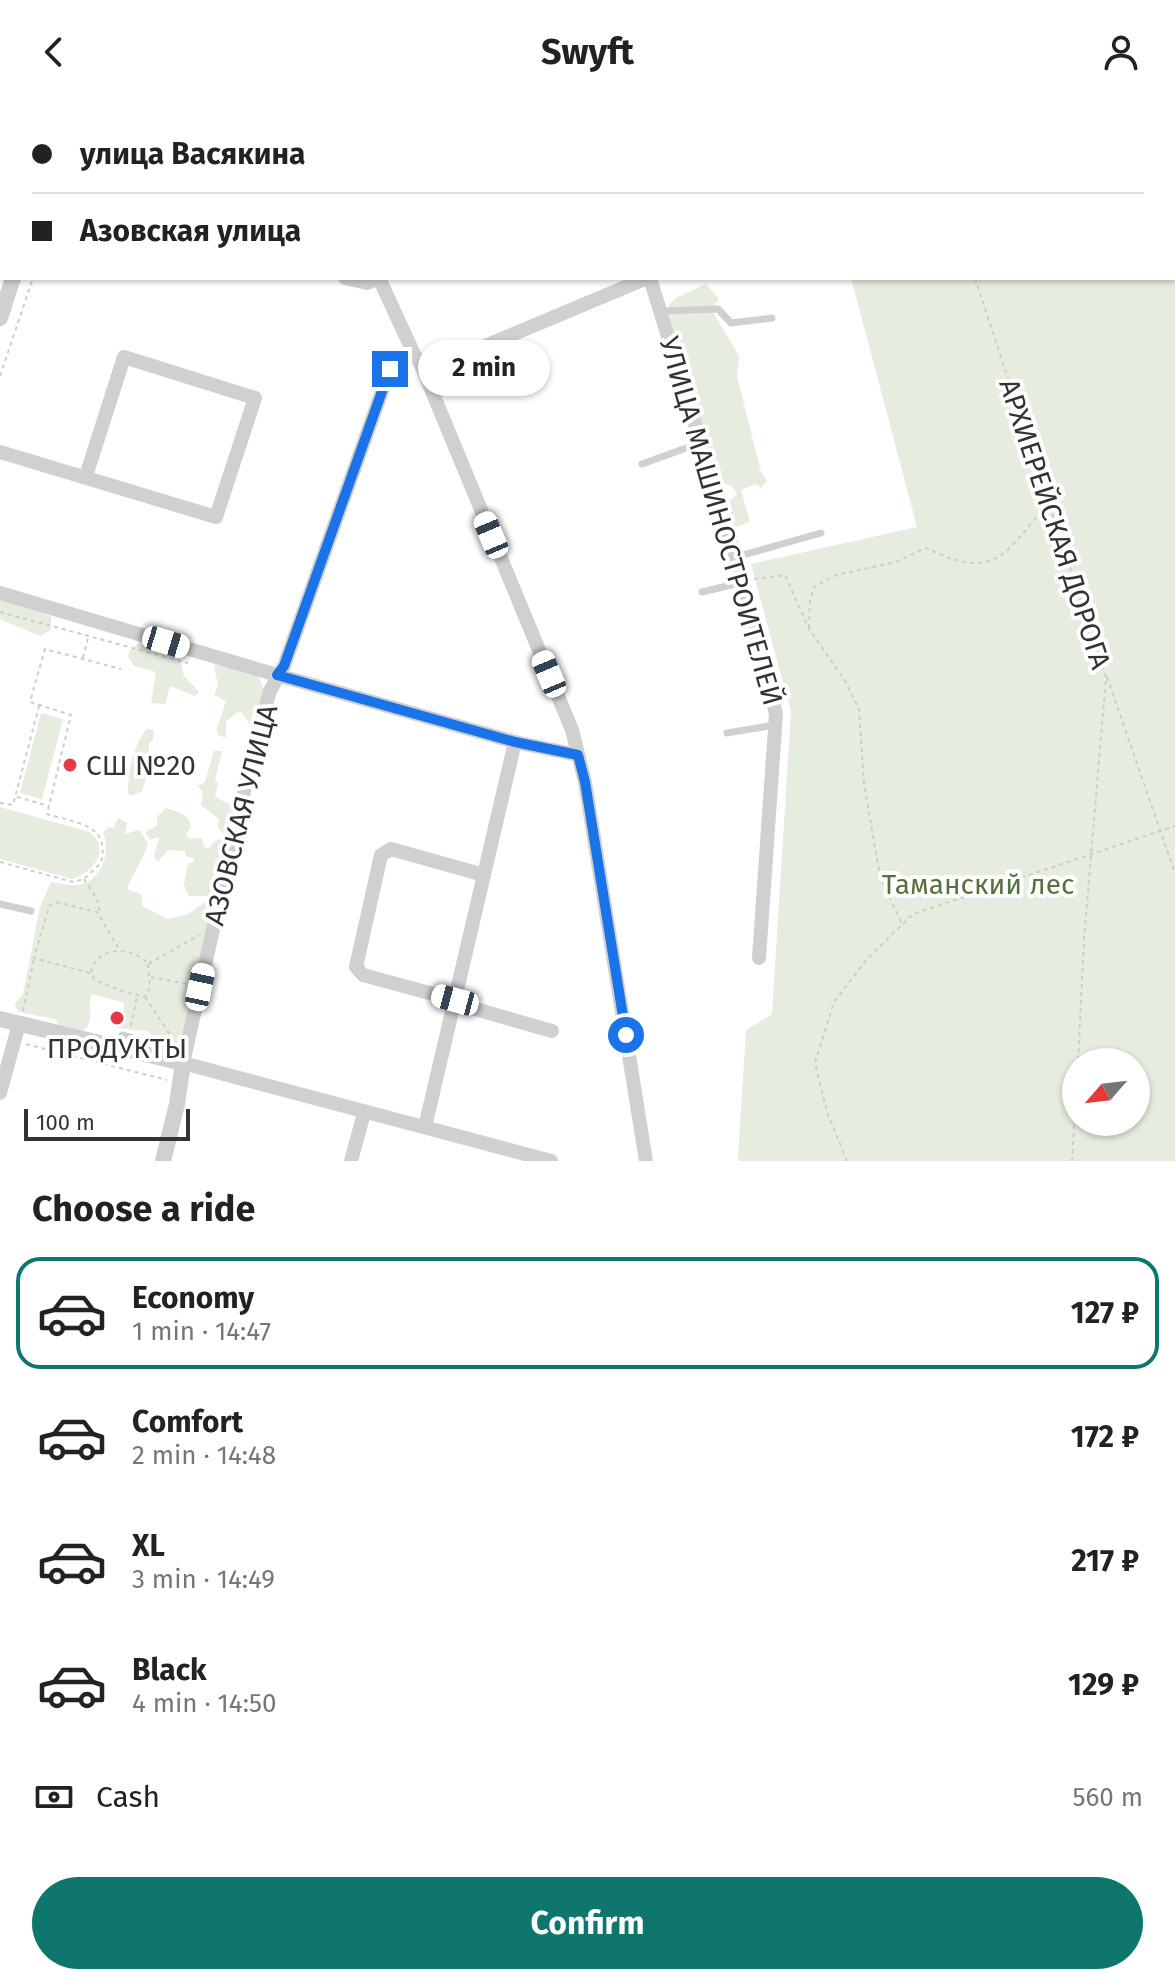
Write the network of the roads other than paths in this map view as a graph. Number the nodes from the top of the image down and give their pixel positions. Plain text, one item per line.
1 (12, 280) edge
2 (354, 280) edge
3 (374, 280) edge
4 (380, 280) edge
5 (644, 280) edge
6 (650, 280) edge
7 (661, 311) junction
8 (0, 318) edge
9 (772, 318) dead end
10 (413, 352) junction
11 (422, 367) junction
12 (701, 443) junction
13 (0, 452) edge
14 (642, 464) dead end
15 (86, 476) junction
16 (821, 533) dead end
17 (736, 557) junction
18 (744, 582) junction
19 (702, 592) dead end
20 (0, 593) edge
21 (277, 675) junction
22 (777, 724) junction
23 (727, 733) dead end
24 (515, 742) junction
25 (578, 755) junction
26 (484, 875) junction
27 (0, 904) edge
28 (31, 911) dead end
29 (759, 958) dead end
30 (454, 1002) junction
31 (0, 1019) edge
32 (21, 1019) junction
33 (552, 1031) dead end
34 (183, 1063) junction
35 (0, 1093) edge
36 (364, 1113) junction
37 (425, 1127) junction
38 (163, 1161) edge
39 (351, 1161) edge
40 (551, 1161) edge
41 (646, 1161) edge

1 - 8 street
2 - 3 street
4 - 10 street
5 - 11 street
6 - 7 street, УЛИЦА МАШИНОСТРОИТЕЛЕЙ
7 - 9 lane
7 - 12 street, УЛИЦА МАШИНОСТРОИТЕЛЕЙ
10 - 11 street
10 - 21 street, АЗОВСКАЯ УЛИЦА
11 - 25 street
12 - 14 lane
12 - 17 street, УЛИЦА МАШИНОСТРОИТЕЛЕЙ
13 - 15 street
15 - 15 street
16 - 17 lane
17 - 18 street, УЛИЦА МАШИНОСТРОИТЕЛЕЙ
18 - 19 lane
18 - 22 street, УЛИЦА МАШИНОСТРОИТЕЛЕЙ
20 - 21 street
21 - 24 street
21 - 34 street, АЗОВСКАЯ УЛИЦА
22 - 23 lane
22 - 29 street, УЛИЦА МАШИНОСТРОИТЕЛЕЙ
24 - 25 street
24 - 26 street
25 - 41 street
26 - 30 street
26 - 30 street
27 - 28 lane
30 - 33 street
30 - 37 street
31 - 32 street
32 - 34 street
32 - 35 street
34 - 36 street
34 - 38 street, АЗОВСКАЯ УЛИЦА
36 - 37 street
36 - 39 street
37 - 40 street

